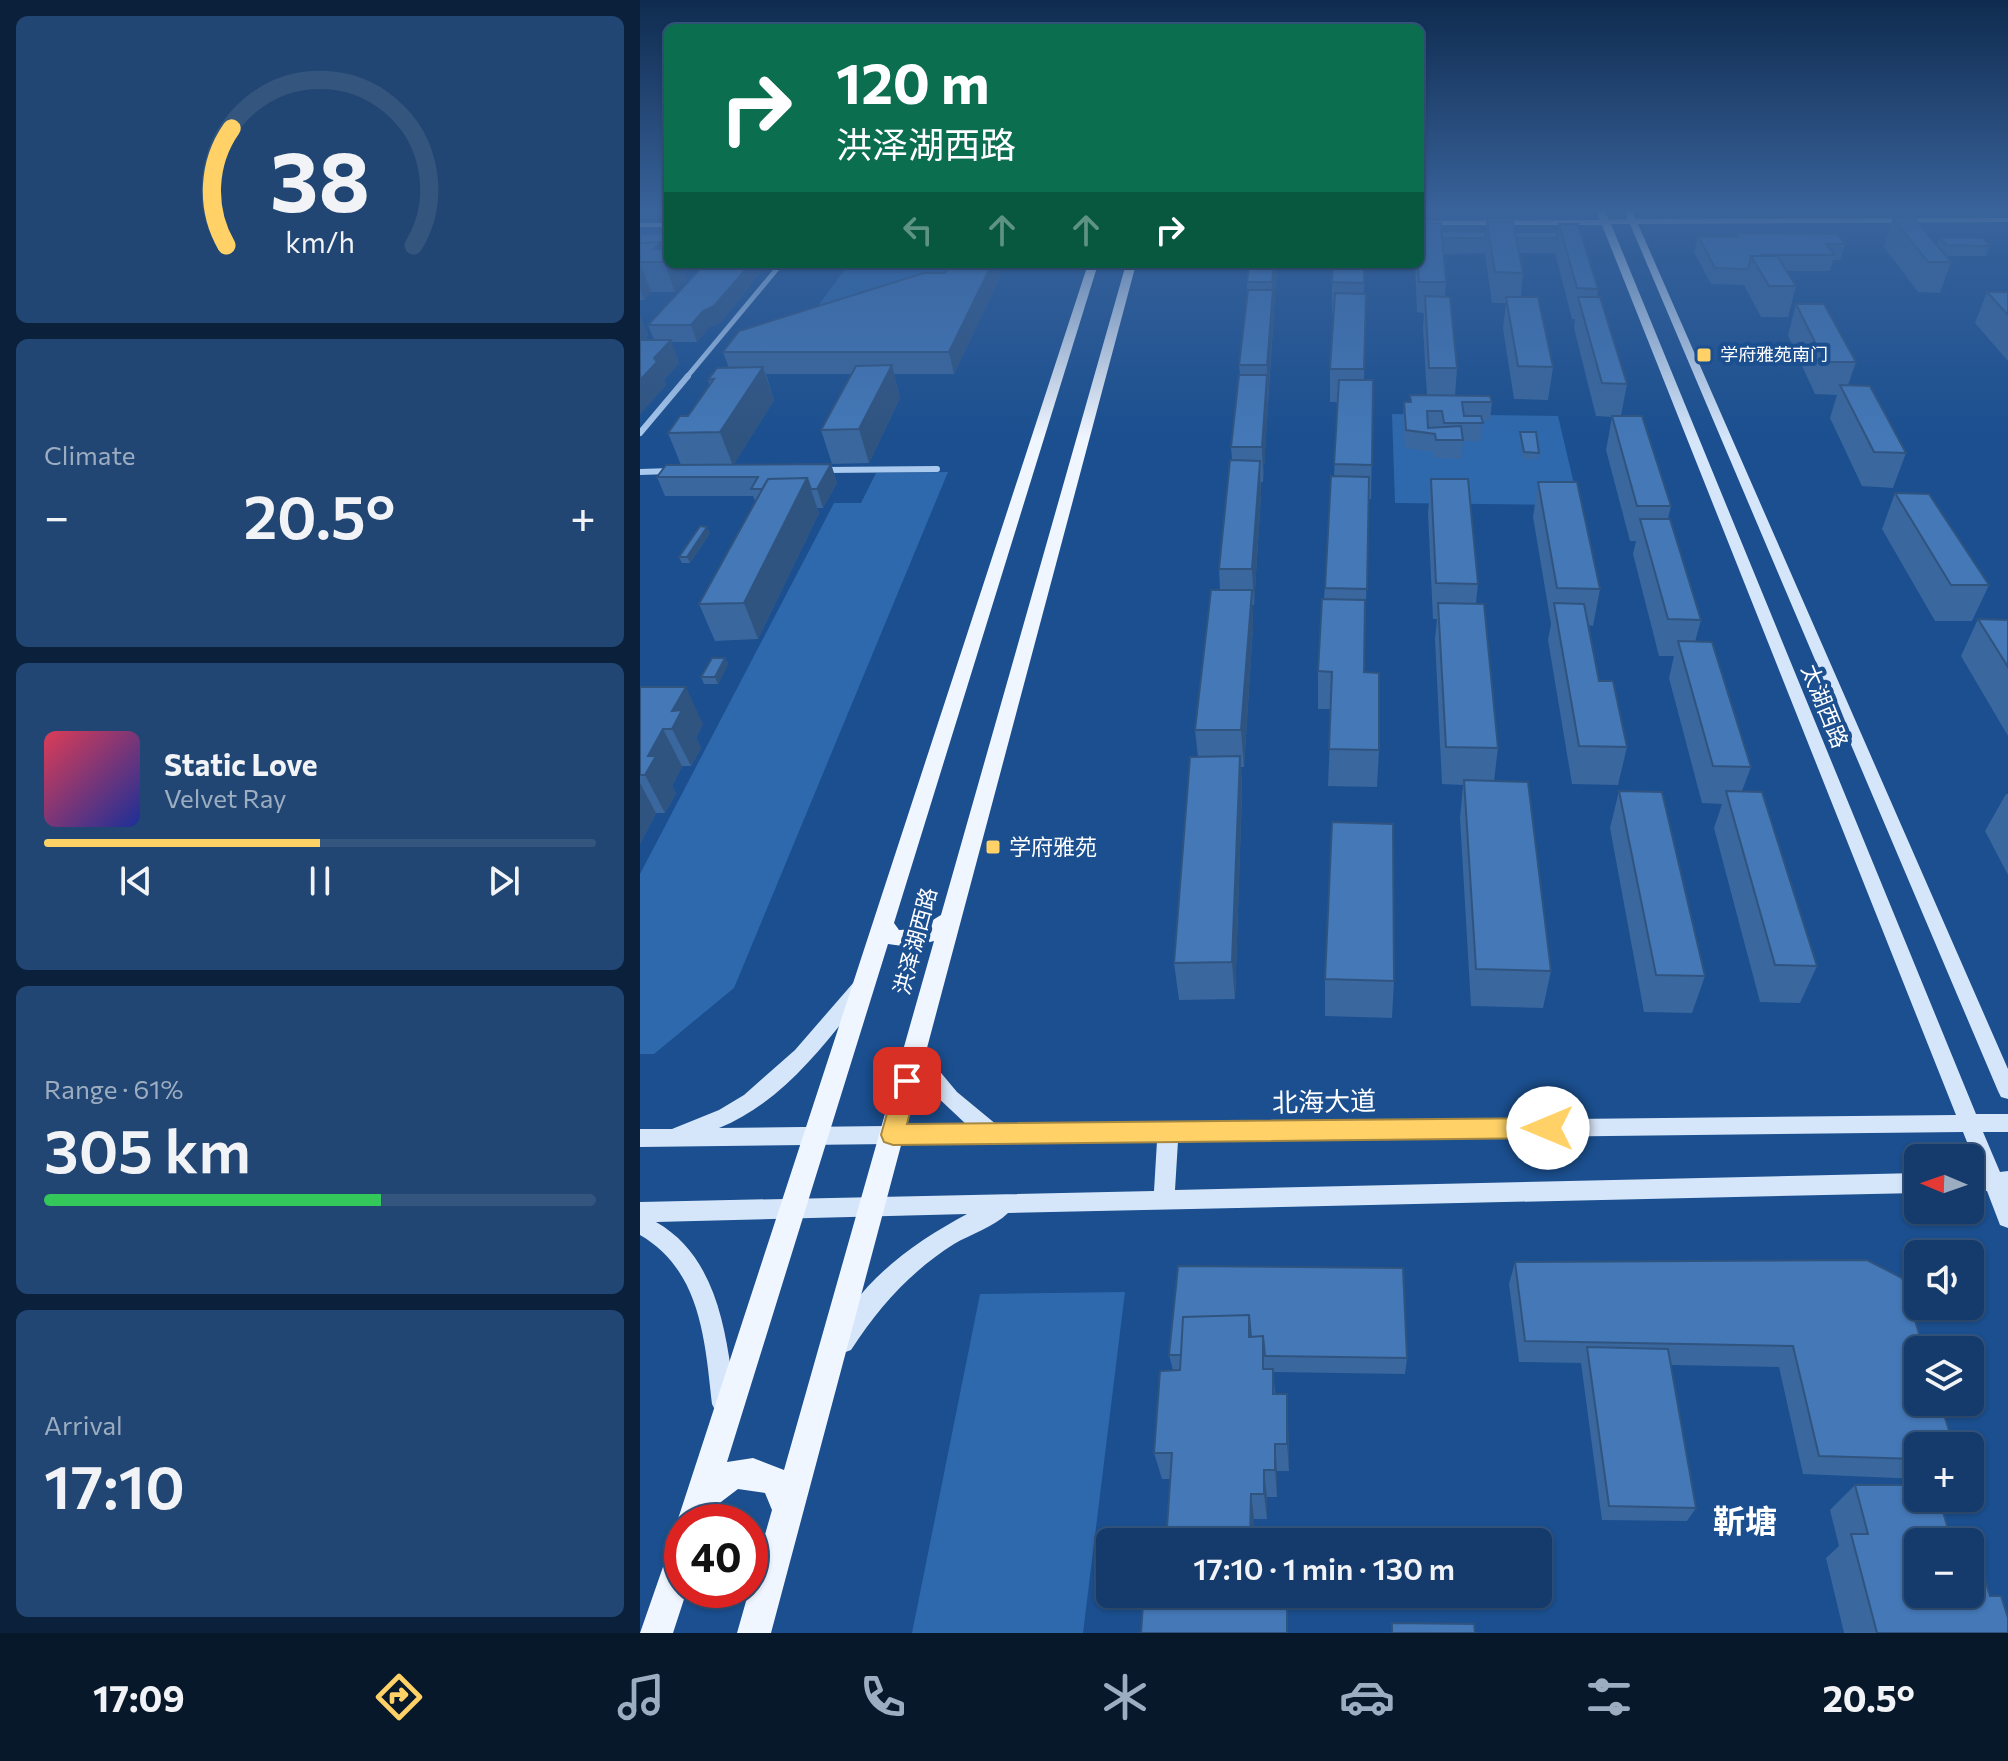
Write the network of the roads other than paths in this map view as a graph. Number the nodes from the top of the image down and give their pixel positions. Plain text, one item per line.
1 (762, 287) edge
2 (1110, 287) edge
3 (1111, 287) edge
4 (1632, 287) edge
5 (1662, 287) edge
6 (640, 433) edge
7 (937, 469) dead end
8 (815, 470) edge
9 (675, 471) edge
10 (640, 472) edge
11 (952, 918) junction
12 (884, 925) junction
13 (866, 979) junction
14 (914, 1055) junction
15 (2008, 1091) edge
16 (2008, 1123) edge
17 (1969, 1124) junction
18 (1168, 1132) junction
19 (994, 1134) junction
20 (893, 1135) junction
21 (817, 1136) junction
22 (673, 1137) junction
23 (640, 1138) edge
24 (2001, 1181) edge
25 (1904, 1183) edge
26 (1164, 1202) junction
27 (1005, 1205) junction
28 (873, 1208) junction
29 (795, 1210) junction
30 (640, 1212) edge
31 (2008, 1218) edge
32 (640, 1224) edge
33 (830, 1364) junction
34 (726, 1421) junction
35 (699, 1504) edge
36 (703, 1504) edge
37 (788, 1509) junction
38 (664, 1608) edge
39 (656, 1633) edge
40 (754, 1633) edge

1 - 6 street
2 - 12 main road, 洪泽湖西路
3 - 11 main road, 洪泽湖西路
4 - 17 street, 太湖西路
5 - 15 street, 太湖西路
7 - 8 street
9 - 10 street
11 - 12 main road
11 - 14 main road, 洪泽湖西路
12 - 13 main road, 洪泽湖西路
13 - 21 main road, 洪泽湖西路
13 - 22 street
14 - 19 street
14 - 20 main road, 洪泽湖西路
16 - 17 street, 北海大道
17 - 18 street, 北海大道
17 - 24 street, 太湖西路
18 - 19 street, 北海大道
18 - 26 street
19 - 20 street, 北海大道
20 - 21 street, 北海大道
20 - 28 main road, 洪泽湖西路
21 - 22 street, 北海大道
21 - 29 main road, 洪泽湖西路
22 - 23 street, 北海大道
24 - 31 street, 太湖西路
25 - 26 street
26 - 27 street
27 - 28 street
27 - 33 street
28 - 29 street
28 - 33 main road, 洪泽湖西路
29 - 30 street
29 - 34 main road, 洪泽湖西路
32 - 34 street
33 - 37 main road, 洪泽湖西路
34 - 35 main road, 洪泽湖西路
36 - 37 main road
37 - 40 main road, 洪泽湖西路
38 - 39 main road

